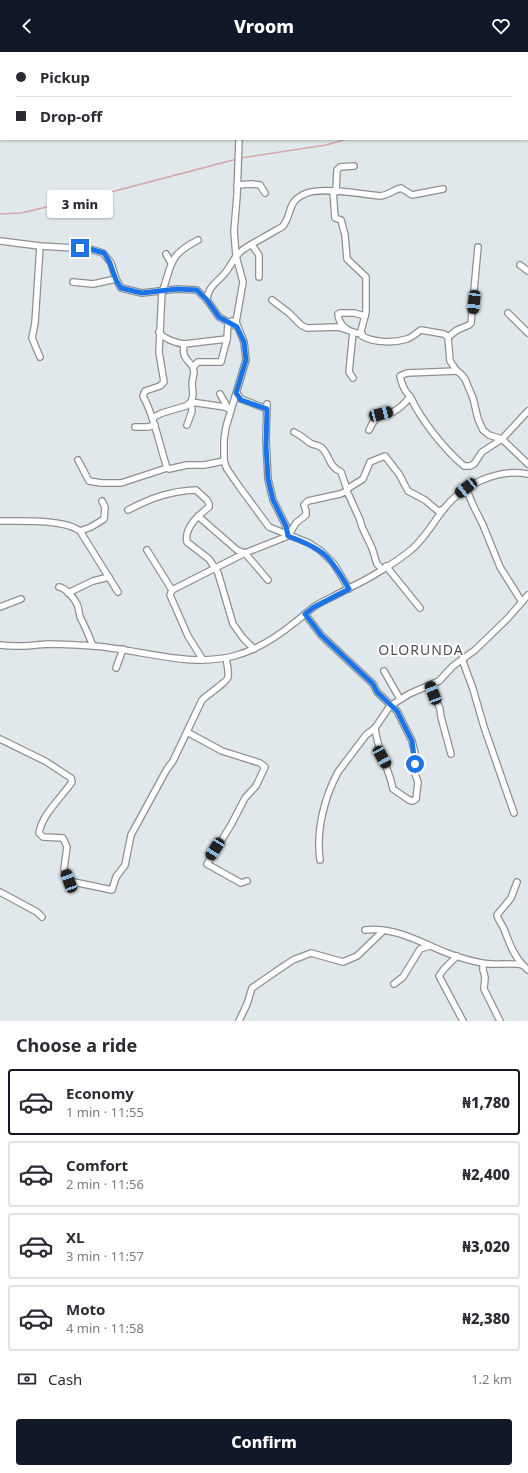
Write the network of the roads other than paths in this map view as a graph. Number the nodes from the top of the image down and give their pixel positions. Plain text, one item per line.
1 (239, 140) edge
2 (354, 166) dead end
3 (237, 186) junction
4 (443, 189) dead end
5 (334, 192) junction
6 (265, 194) dead end
7 (198, 240) dead end
8 (0, 241) edge
9 (252, 245) junction
10 (40, 246) junction
11 (478, 247) dead end
12 (166, 254) dead end
13 (236, 256) junction
14 (171, 263) junction
15 (520, 265) dead end
16 (528, 271) edge
17 (259, 277) dead end
18 (116, 280) junction
19 (73, 282) dead end
20 (163, 290) junction
21 (207, 300) junction
22 (272, 300) dead end
23 (508, 313) dead end
24 (365, 316) junction
25 (237, 319) junction
26 (228, 323) junction
27 (237, 327) junction
28 (347, 330) junction
29 (159, 332) junction
30 (353, 332) junction
31 (528, 333) edge
32 (362, 334) junction
33 (448, 337) junction
34 (227, 339) junction
35 (184, 344) junction
36 (40, 357) dead end
37 (193, 367) junction
38 (457, 371) junction
39 (353, 378) dead end
40 (236, 393) junction
41 (220, 394) dead end
42 (410, 397) junction
43 (190, 402) junction
44 (229, 409) junction
45 (528, 411) edge
46 (152, 418) junction
47 (155, 425) junction
48 (187, 426) dead end
49 (135, 427) dead end
50 (369, 430) dead end
51 (294, 432) dead end
52 (502, 439) junction
53 (78, 460) dead end
54 (224, 461) junction
55 (528, 464) edge
56 (167, 468) junction
57 (528, 474) edge
58 (466, 488) junction
59 (347, 490) junction
60 (102, 501) dead end
61 (444, 509) junction
62 (128, 510) dead end
63 (198, 516) junction
64 (0, 521) edge
65 (80, 531) junction
66 (288, 536) junction
67 (147, 550) dead end
68 (244, 553) junction
69 (215, 568) junction
70 (384, 568) junction
71 (109, 577) junction
72 (268, 580) dead end
73 (59, 586) dead end
74 (349, 589) junction
75 (172, 590) junction
76 (118, 592) dead end
77 (68, 593) junction
78 (528, 595) edge
79 (21, 599) dead end
80 (522, 602) junction
81 (0, 607) edge
82 (420, 608) dead end
83 (305, 614) junction
84 (0, 645) edge
85 (93, 646) junction
86 (123, 649) junction
87 (254, 649) junction
88 (226, 658) junction
89 (462, 659) junction
90 (203, 660) junction
91 (116, 668) dead end
92 (384, 671) dead end
93 (430, 685) junction
94 (400, 699) junction
95 (390, 706) junction
96 (375, 728) junction
97 (187, 732) junction
98 (0, 739) edge
99 (451, 754) dead end
100 (514, 813) dead end
101 (320, 860) dead end
102 (247, 881) dead end
103 (517, 882) dead end
104 (0, 892) edge
105 (42, 917) dead end
106 (365, 930) dead end
107 (383, 931) junction
108 (430, 946) junction
109 (457, 956) junction
110 (483, 964) junction
111 (522, 965) junction
112 (528, 970) edge
113 (394, 984) dead end
114 (239, 1021) edge
115 (463, 1021) edge
116 (500, 1021) edge

1 - 3 street
2 - 5 street
3 - 6 street
3 - 13 street
4 - 5 street
5 - 9 street
5 - 24 street
7 - 14 street
8 - 10 street
9 - 13 street
9 - 17 street
10 - 18 street
10 - 36 street
11 - 33 street
12 - 14 street
13 - 21 street
13 - 25 street
14 - 20 street
15 - 16 street
18 - 19 street
18 - 20 street
20 - 21 street
20 - 29 street
21 - 26 street
22 - 28 street
23 - 31 street
24 - 28 street
24 - 32 street
25 - 26 street
25 - 27 street
26 - 27 street
26 - 34 street
27 - 40 street
28 - 30 street
29 - 35 street
29 - 46 street
30 - 32 street
30 - 39 street
32 - 33 street
33 - 38 street
34 - 35 street
34 - 37 street
35 - 37 street
37 - 43 street
38 - 42 street
38 - 52 street
40 - 44 street
40 - 66 street
41 - 44 street
42 - 50 street
42 - 52 street
43 - 44 street
43 - 46 street
43 - 48 street
44 - 54 street
45 - 52 street
46 - 47 street
47 - 49 street
47 - 56 street
51 - 59 street
52 - 55 street
53 - 56 street
54 - 56 street
54 - 66 street
57 - 58 street
58 - 61 street
58 - 80 street
59 - 61 street
59 - 66 street
59 - 70 street
60 - 65 street
61 - 70 street
62 - 63 street
63 - 68 street
63 - 69 street
64 - 65 street
65 - 71 street
66 - 68 street
66 - 74 street
67 - 75 street
68 - 69 street
68 - 72 street
69 - 75 street
69 - 87 street
70 - 74 street
70 - 82 street
71 - 76 street
71 - 77 street
73 - 77 street
74 - 83 street
75 - 90 street
77 - 85 street
78 - 80 street
79 - 81 street
80 - 89 street
83 - 87 street
83 - 95 street
84 - 85 street
85 - 86 street
86 - 90 street
86 - 91 street
87 - 88 street
88 - 90 street
88 - 97 street
89 - 93 street
89 - 100 street
92 - 94 street
93 - 94 street
93 - 99 street
94 - 95 street
95 - 96 street
95 - 96 street
96 - 101 street
97 - 98 street
97 - 102 street
103 - 111 street
104 - 105 street
106 - 107 street
107 - 108 street
107 - 114 street
108 - 109 street
108 - 113 street
109 - 110 street
109 - 115 street
110 - 111 street
110 - 116 street
111 - 112 street

